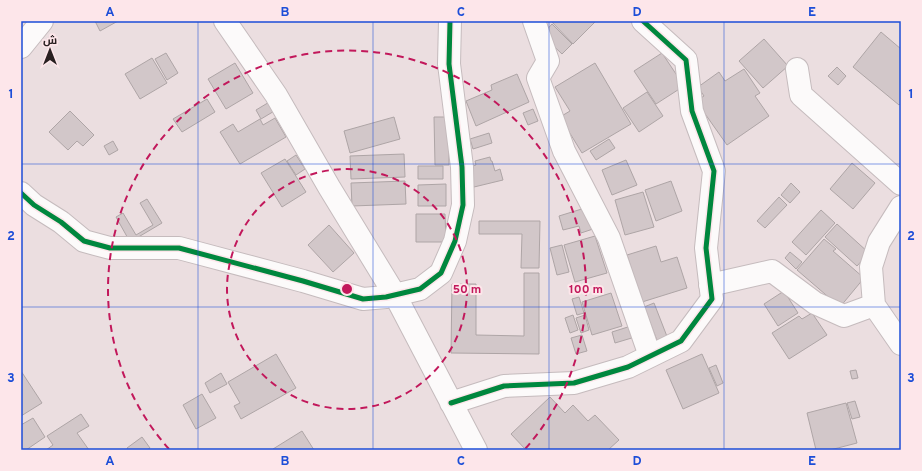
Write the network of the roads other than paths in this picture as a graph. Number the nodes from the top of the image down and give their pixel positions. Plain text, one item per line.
1 (42, 21) edge
2 (225, 21) edge
3 (450, 21) edge
4 (534, 21) edge
5 (643, 21) edge
6 (21, 47) edge
7 (797, 70) dead end
8 (901, 184) edge
9 (21, 193) edge
10 (901, 208) edge
11 (710, 285) junction
12 (395, 295) junction
13 (874, 305) junction
14 (901, 344) edge
15 (650, 356) junction
16 (451, 403) junction
17 (476, 450) edge

1 - 6 street
2 - 12 street
3 - 12 street
4 - 15 street
5 - 11 street
7 - 8 street
9 - 12 street
10 - 13 street
11 - 13 street
11 - 15 street
12 - 16 street
13 - 14 street
15 - 16 street
16 - 17 street

